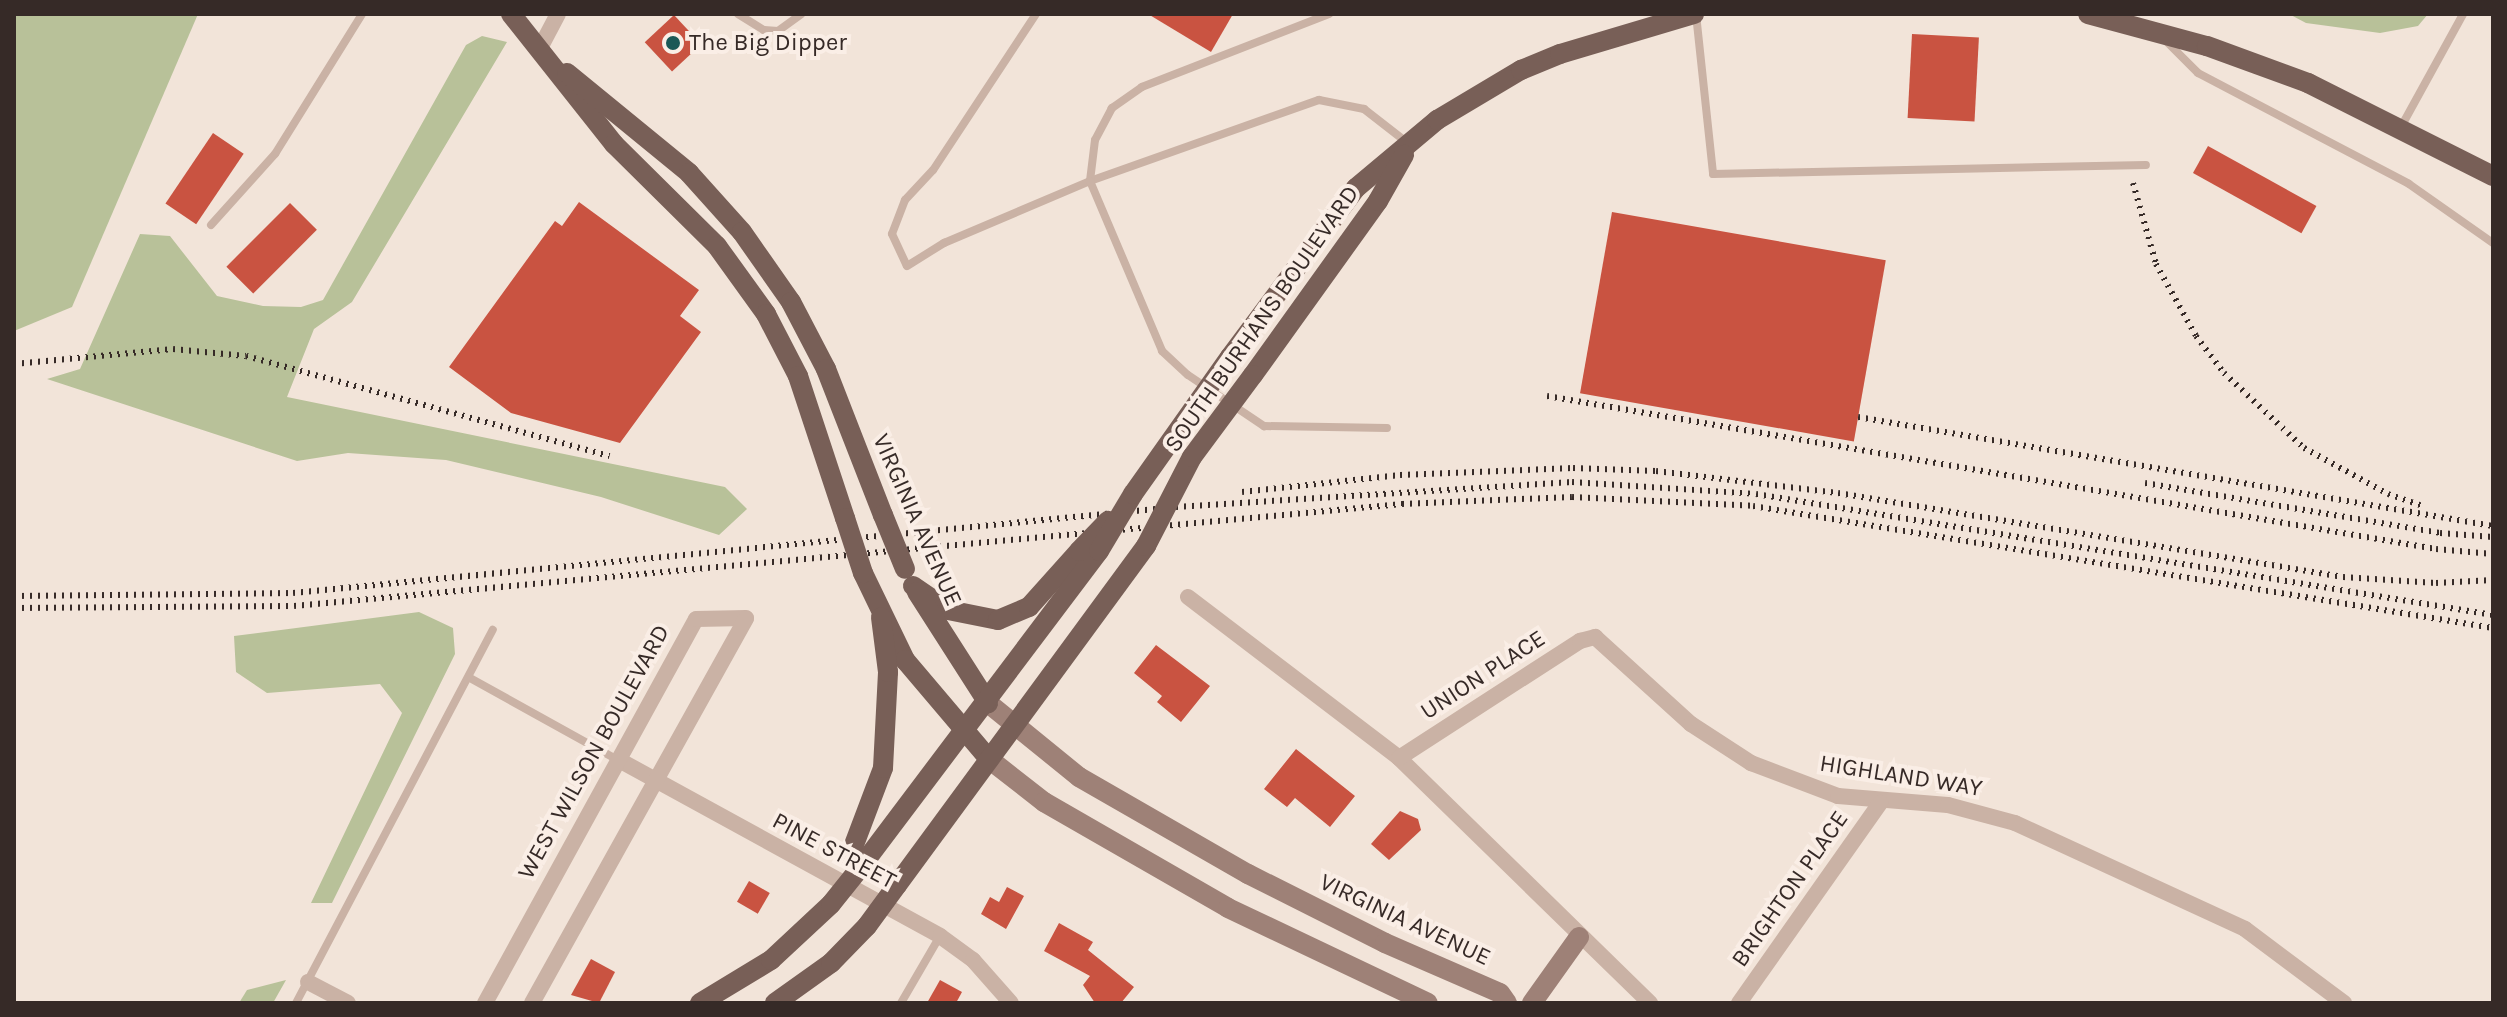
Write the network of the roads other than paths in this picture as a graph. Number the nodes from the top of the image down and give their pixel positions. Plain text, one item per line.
1 (362, 14) edge
2 (511, 14) edge
3 (558, 14) edge
4 (738, 14) edge
5 (801, 14) edge
6 (1036, 14) edge
7 (1329, 14) edge
8 (1695, 14) edge
9 (2088, 14) edge
10 (2463, 14) edge
11 (2155, 30) junction
12 (539, 50) junction
13 (2401, 127) junction
14 (1410, 144) junction
15 (2146, 165) dead end
16 (2493, 176) edge
17 (1090, 181) junction
18 (211, 225) dead end
19 (2493, 243) edge
20 (1387, 428) dead end
21 (1089, 551) junction
22 (909, 578) junction
23 (1188, 597) dead end
24 (881, 617) junction
25 (493, 630) dead end
26 (1595, 637) joint
27 (470, 678) junction
28 (988, 703) junction
29 (1011, 726) junction
30 (962, 733) junction
31 (1399, 758) junction
32 (989, 759) junction
33 (619, 760) junction
34 (655, 781) junction
35 (1880, 803) junction
36 (856, 861) junction
37 (940, 936) junction
38 (1579, 937) junction
39 (308, 982) junction
40 (296, 1003) edge
41 (348, 1003) edge
42 (485, 1003) edge
43 (532, 1003) edge
44 (700, 1003) edge
45 (775, 1003) edge
46 (901, 1003) edge
47 (1011, 1003) edge
48 (1428, 1003) edge
49 (1507, 1003) edge
50 (1532, 1003) edge
51 (1650, 1003) edge
52 (1739, 1003) edge
53 (2344, 1003) edge

1 - 18 lane
2 - 12 main road, VIRGINIA AVENUE
3 - 12 street
4 - 5 lane
6 - 17 lane
7 - 17 lane
8 - 14 main road, SOUTH BURHANS BOULEVARD
8 - 15 lane
9 - 11 main road
10 - 13 lane
11 - 13 main road
11 - 19 lane
12 - 22 main road, VIRGINIA AVENUE, bridge
12 - 24 main road, VIRGINIA AVENUE, bridge
13 - 16 main road
14 - 17 lane
14 - 21 main road, SOUTH BURHANS BOULEVARD, bridge
14 - 29 main road, SOUTH BURHANS BOULEVARD, bridge
17 - 20 lane
21 - 22 main road
21 - 28 main road, SOUTH BURHANS BOULEVARD
22 - 28 main road, VIRGINIA AVENUE
23 - 31 street
24 - 30 main road, VIRGINIA AVENUE
24 - 36 main road
25 - 27 lane
26 - 31 street, UNION PLACE
26 - 35 street, HIGHLAND WAY
27 - 33 lane
27 - 39 lane
28 - 29 main road, VIRGINIA AVENUE
28 - 30 main road
29 - 32 main road, SOUTH BURHANS BOULEVARD
29 - 49 main road, VIRGINIA AVENUE
30 - 32 main road, VIRGINIA AVENUE
30 - 36 main road
31 - 38 street
32 - 45 main road, bridge
32 - 48 main road, VIRGINIA AVENUE
33 - 34 street, PINE STREET
33 - 34 street, WEST WILSON BOULEVARD
33 - 42 street, WEST WILSON BOULEVARD
34 - 37 street, PINE STREET
34 - 43 street, WEST WILSON BOULEVARD
35 - 52 street, BRIGHTON PLACE
35 - 53 street, HIGHLAND WAY
36 - 44 main road
37 - 46 lane
37 - 47 street, PINE STREET
38 - 50 main road
38 - 51 street
39 - 40 lane
39 - 41 street

